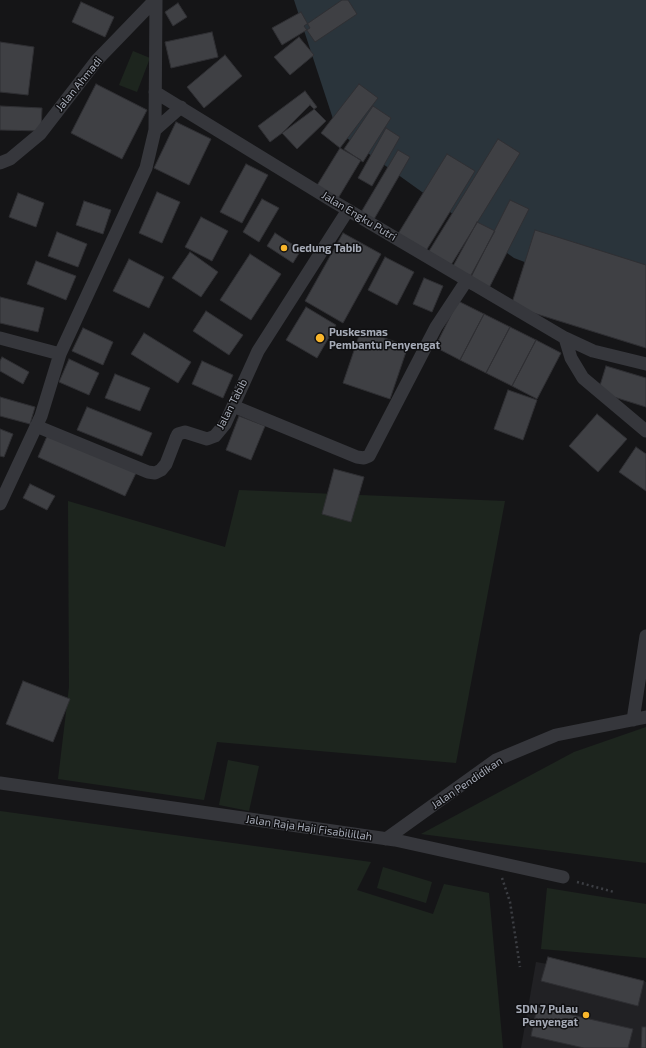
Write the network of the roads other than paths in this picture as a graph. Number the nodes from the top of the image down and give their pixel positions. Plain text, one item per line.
1 (155, 0) edge
2 (155, 92) junction
3 (181, 107) junction
4 (155, 130) junction
5 (0, 163) edge
6 (348, 210) junction
7 (467, 280) junction
8 (0, 338) edge
9 (565, 338) junction
10 (60, 354) junction
11 (646, 364) edge
12 (233, 406) junction
13 (36, 426) junction
14 (646, 431) edge
15 (0, 504) edge
16 (646, 636) edge
17 (646, 717) edge
18 (633, 720) junction
19 (0, 783) edge
20 (386, 839) junction
21 (563, 878) road end

1 - 2 street
1 - 5 street, Jalan Ahmadi
2 - 3 street, Jalan Engku Putri
2 - 4 street
3 - 4 street
3 - 6 street, Jalan Engku Putri
4 - 10 street
6 - 7 street, Jalan Engku Putri
6 - 12 street, Jalan Tabib
7 - 9 street, Jalan Engku Putri
7 - 12 street
8 - 10 street
9 - 11 street, Jalan Engku Putri
9 - 14 street
10 - 13 street
12 - 13 street, Jalan Tabib
13 - 15 street
16 - 18 street
17 - 18 street, Jalan Pendidikan
18 - 20 street, Jalan Pendidikan
19 - 20 street, Jalan Raja Haji Fisabilillah
20 - 21 street, Jalan Raja Haji Fisabilillah

